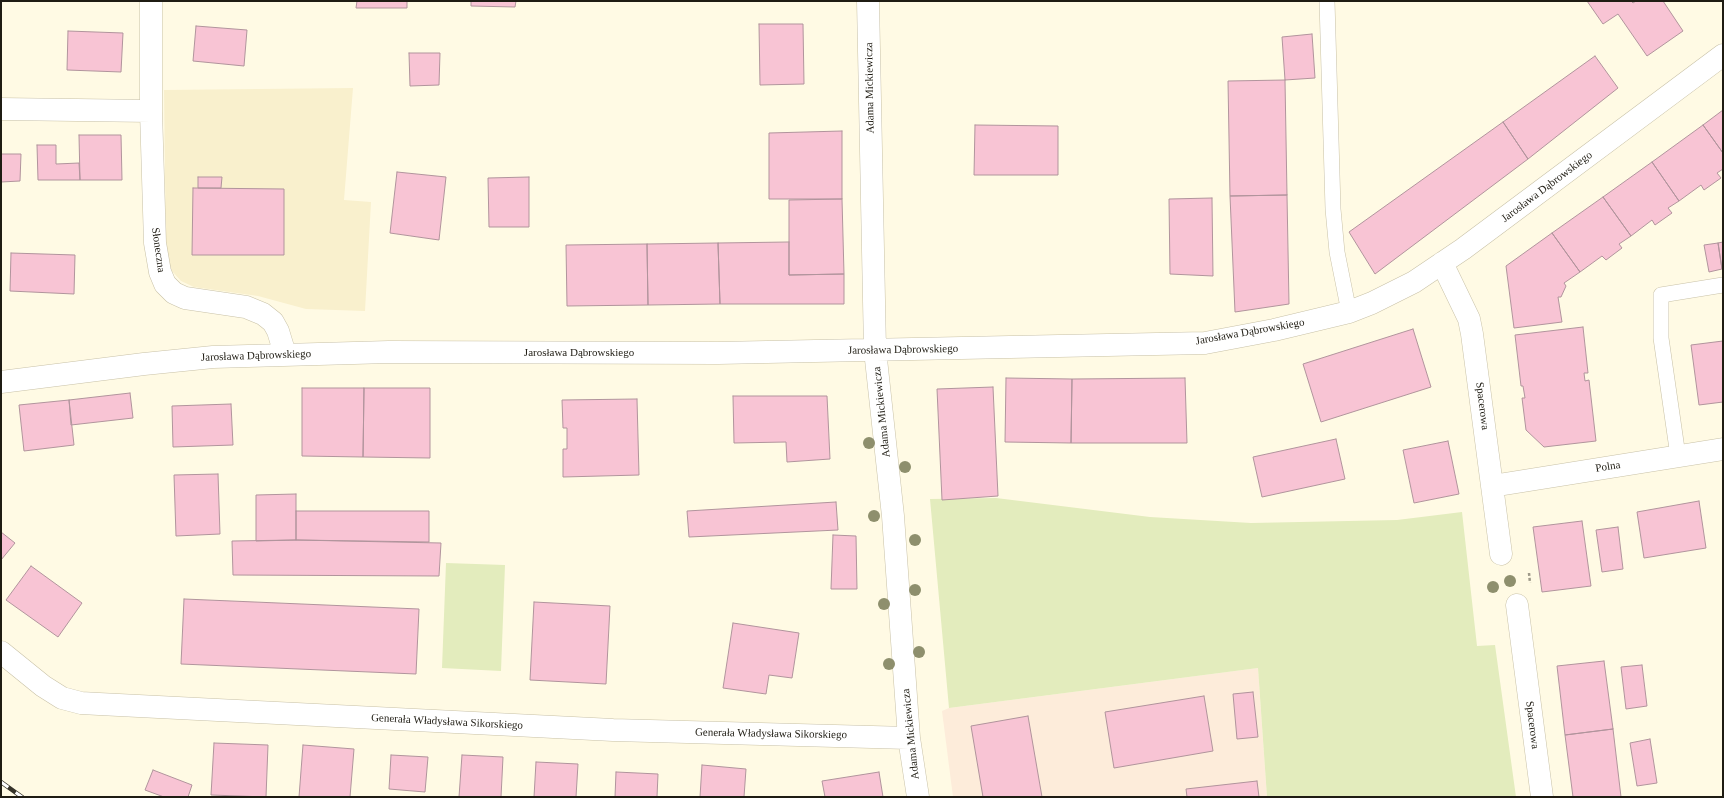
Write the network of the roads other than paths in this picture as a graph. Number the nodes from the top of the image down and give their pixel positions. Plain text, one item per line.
1 (152, 1) edge
2 (868, 1) edge
3 (1327, 1) edge
4 (1723, 55) edge
5 (1, 109) edge
6 (151, 111) junction
7 (1442, 263) junction
8 (1723, 285) edge
9 (1349, 312) junction
10 (875, 350) junction
11 (285, 354) junction
12 (1, 382) edge
13 (1723, 449) edge
14 (1678, 456) junction
15 (1492, 486) junction
16 (1501, 554) dead end
17 (1517, 605) dead end
18 (1, 652) edge
19 (909, 738) junction
20 (918, 797) edge
21 (1542, 797) edge

1 - 6 street, Słoneczna
2 - 10 street, Adama Mickiewicza
3 - 9 lane
4 - 7 street, Jarosława Dąbrowskiego
5 - 6 street
6 - 11 street, Słoneczna
7 - 9 street, Jarosława Dąbrowskiego
7 - 15 street, Spacerowa
8 - 14 lane
9 - 10 street, Jarosława Dąbrowskiego
10 - 11 street, Jarosława Dąbrowskiego
10 - 19 street, Adama Mickiewicza
11 - 12 street, Jarosława Dąbrowskiego
13 - 14 street, Polna
14 - 15 street, Polna
15 - 16 street, Spacerowa
17 - 21 street, Spacerowa
18 - 19 street, Generała Władysława Sikorskiego
19 - 20 street, Adama Mickiewicza

